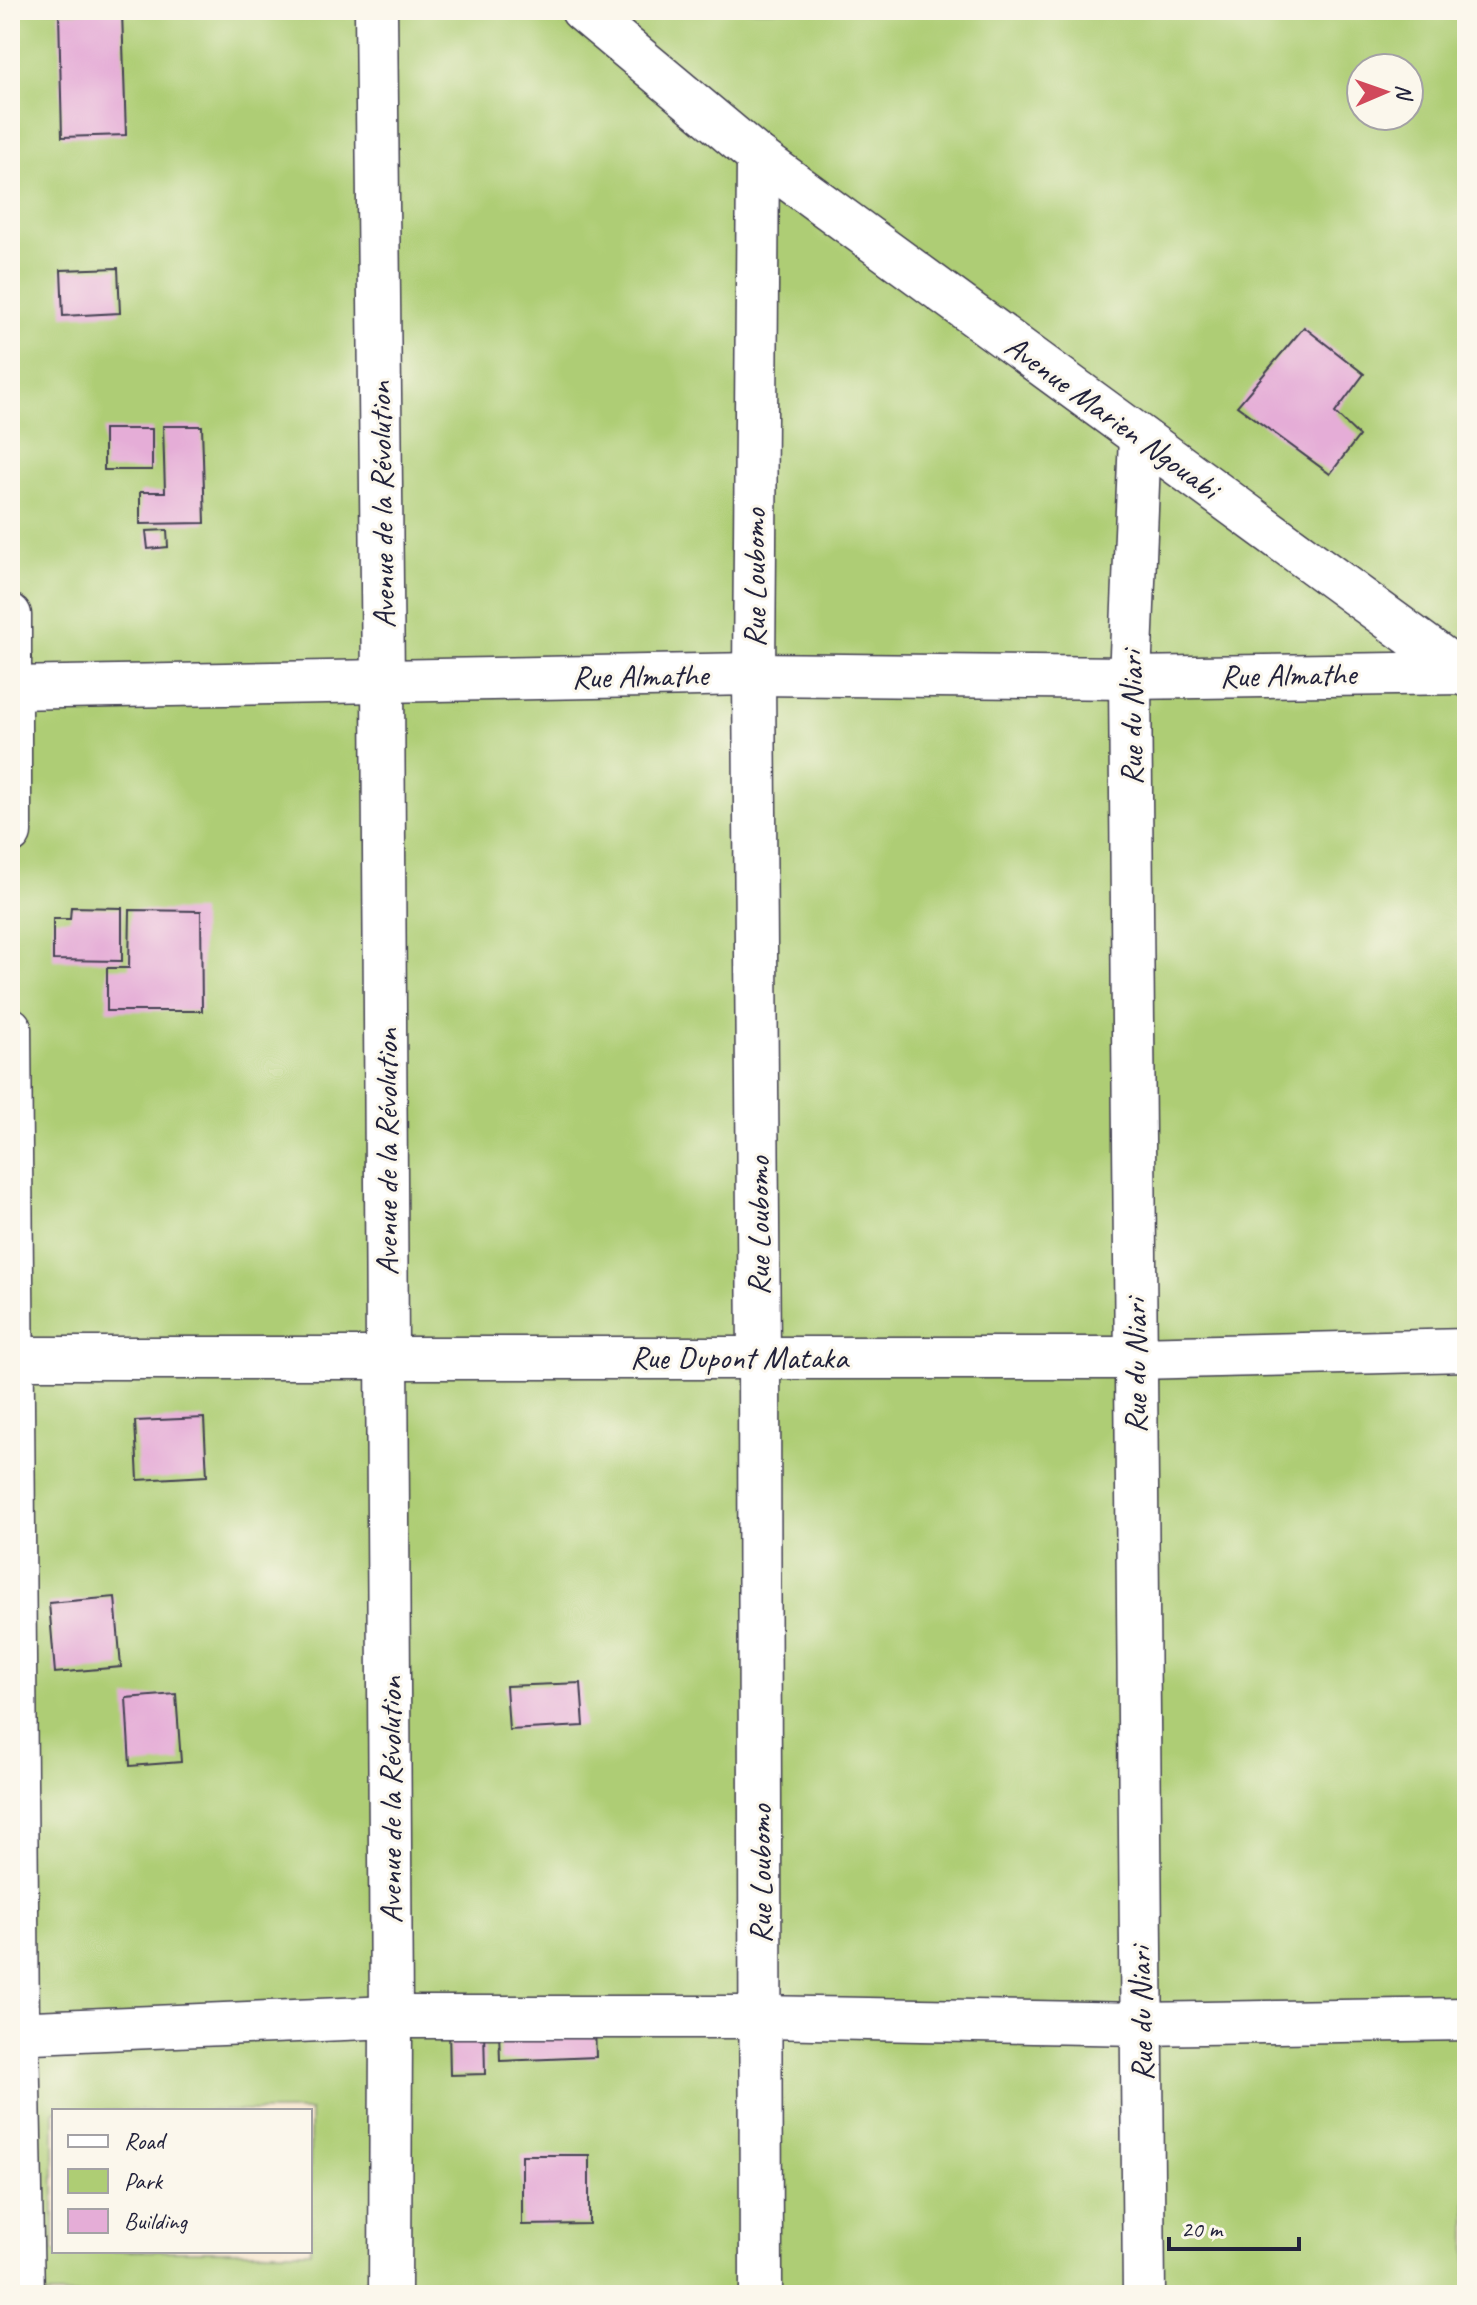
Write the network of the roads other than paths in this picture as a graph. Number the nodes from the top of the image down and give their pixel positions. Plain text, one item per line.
1 (376, 10) edge
2 (582, 10) edge
3 (758, 157) junction
4 (1140, 437) junction
5 (10, 615) edge
6 (1465, 671) edge
7 (754, 674) junction
8 (1130, 678) junction
9 (383, 681) junction
10 (10, 688) edge
11 (10, 833) edge
12 (10, 1028) edge
13 (1467, 1350) edge
14 (387, 1357) junction
15 (759, 1357) junction
16 (11, 1358) edge
17 (1135, 1358) junction
18 (391, 2017) junction
19 (761, 2017) junction
20 (1467, 2019) edge
21 (1141, 2024) junction
22 (14, 2033) edge
23 (23, 2295) edge
24 (390, 2295) edge
25 (761, 2295) edge
26 (1144, 2295) edge

1 - 9 street, Avenue de la Révolution
2 - 3 street, Avenue Marien Ngouabi
3 - 4 street, Avenue Marien Ngouabi
3 - 7 street, Rue Loubomo
4 - 6 street, Avenue Marien Ngouabi
4 - 8 street, Rue du Niari
5 - 10 street
6 - 8 street, Rue Almathe
7 - 8 street, Rue Almathe
7 - 9 street, Rue Almathe
7 - 15 street, Rue Loubomo
8 - 17 street, Rue du Niari
9 - 10 street, Rue Almathe
9 - 14 street, Avenue de la Révolution
10 - 11 street
12 - 16 street
13 - 17 street, Rue Dupont Mataka
14 - 15 street, Rue Dupont Mataka
14 - 16 street, Rue Dupont Mataka
14 - 18 street, Avenue de la Révolution
15 - 17 street, Rue Dupont Mataka
15 - 19 street, Rue Loubomo
16 - 22 street
17 - 21 street, Rue du Niari
18 - 19 street
18 - 22 street
18 - 24 street, Avenue de la Révolution
19 - 21 street
19 - 25 street, Rue Loubomo
20 - 21 street
21 - 26 street, Rue du Niari
22 - 23 street

